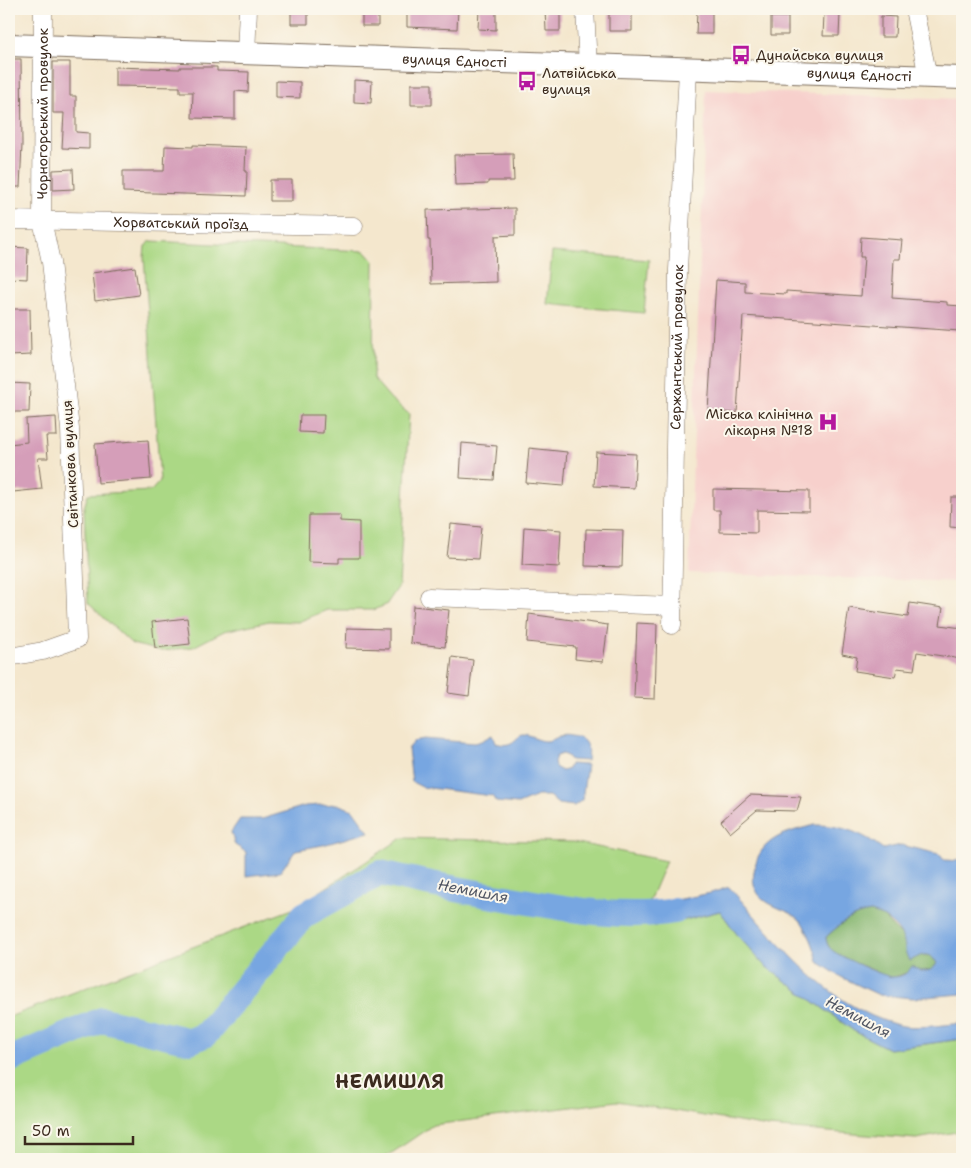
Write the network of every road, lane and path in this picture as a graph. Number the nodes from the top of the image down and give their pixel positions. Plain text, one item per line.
1 (43, 9) edge
2 (248, 9) edge
3 (585, 9) edge
4 (914, 9) edge
5 (9, 45) edge
6 (42, 46) junction
7 (246, 54) junction
8 (588, 66) junction
9 (688, 70) junction
10 (928, 77) junction
11 (962, 78) edge
12 (9, 220) edge
13 (42, 220) junction
14 (354, 226) dead end
15 (429, 597) dead end
16 (673, 606) junction
17 (672, 625) dead end
18 (9, 657) edge

1 - 6 street, Чорногорський провулок
2 - 7 street
3 - 8 street
4 - 10 street
5 - 6 main road, вулиця Єдності
6 - 7 main road, вулиця Єдності
6 - 13 street, Чорногорський провулок
7 - 8 main road, вулиця Єдності
8 - 9 main road, вулиця Єдності
9 - 10 main road, вулиця Єдності
9 - 16 street, Сержантський провулок
10 - 11 main road, вулиця Єдності
12 - 13 street, Хорватський проїзд
13 - 14 street, Хорватський проїзд
13 - 18 street, Світанкова вулиця
15 - 16 street
16 - 17 street, Сержантський провулок

